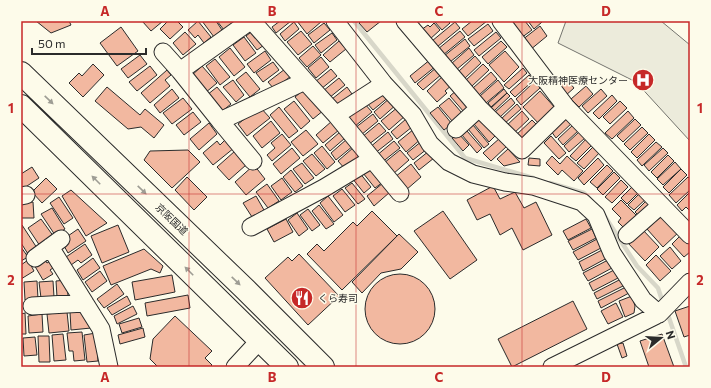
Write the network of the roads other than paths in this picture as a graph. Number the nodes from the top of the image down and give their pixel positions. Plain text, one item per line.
1 (251, 21) edge
2 (335, 21) edge
3 (405, 21) edge
4 (503, 22) edge
5 (163, 52) dead end
6 (180, 71) junction
7 (21, 72) edge
8 (305, 81) junction
9 (384, 84) junction
10 (21, 106) edge
11 (566, 107) junction
12 (479, 108) junction
13 (336, 115) junction
14 (220, 121) junction
15 (456, 129) dead end
16 (372, 159) junction
17 (253, 161) dead end
18 (400, 193) dead end
19 (660, 205) junction
20 (251, 227) dead end
21 (627, 235) dead end
22 (690, 235) edge
23 (35, 258) dead end
24 (690, 282) edge
25 (85, 303) junction
26 (32, 306) dead end
27 (664, 310) junction
28 (259, 341) junction
29 (109, 367) edge
30 (235, 367) edge
31 (287, 367) edge
32 (323, 367) edge
33 (552, 367) edge

1 - 6 street
1 - 8 street
2 - 9 street
3 - 12 street
4 - 11 street
5 - 6 street
6 - 14 street
7 -> 32 highway, 京阪国道
8 - 13 street
8 - 14 street
9 - 13 street
9 - 27 street
28 -> 10 highway
11 - 12 street
11 - 19 street
12 - 15 street
13 - 16 street
14 - 17 street
16 - 18 street
16 - 20 street
19 - 21 street
19 - 22 street
23 - 25 street
24 - 27 street
25 - 26 street
25 - 29 street
27 - 33 street
28 - 30 street
28 - 31 highway

